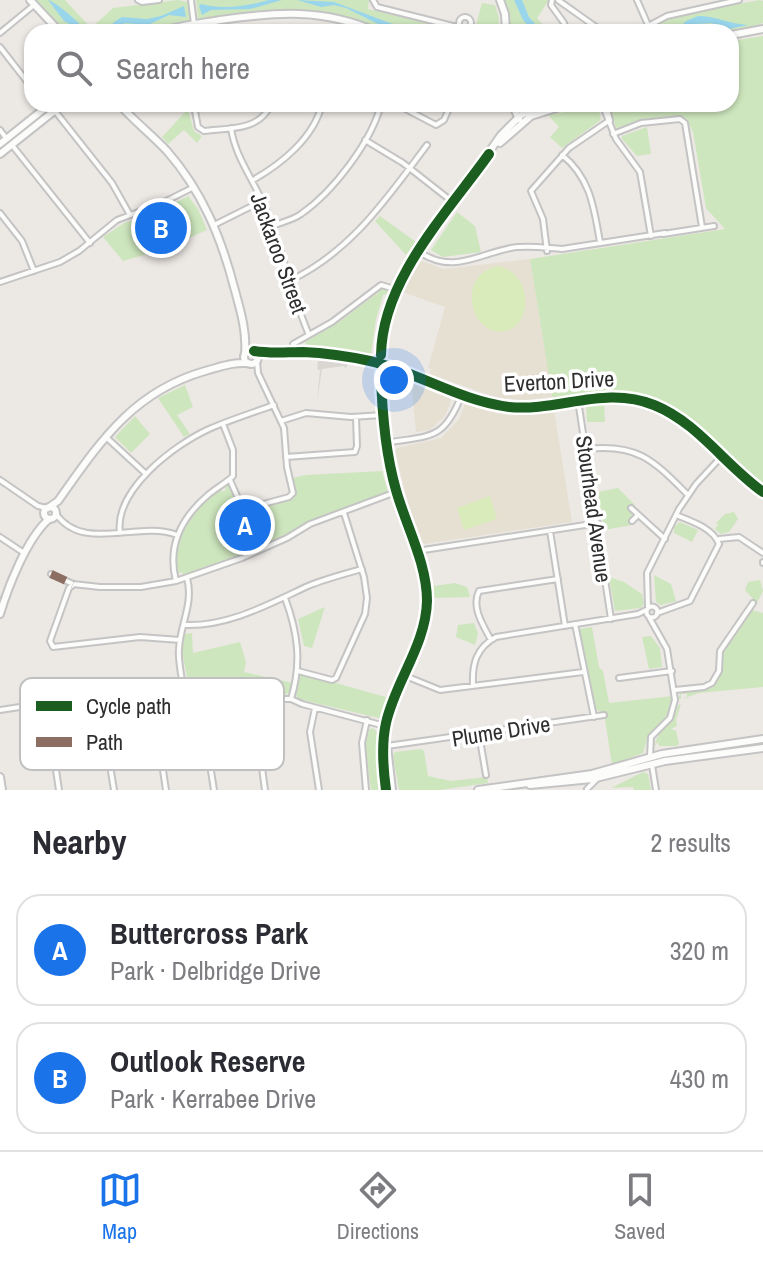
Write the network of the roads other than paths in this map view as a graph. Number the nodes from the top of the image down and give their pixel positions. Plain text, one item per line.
1 (138, 0) edge
2 (159, 0) edge
3 (373, 0) edge
4 (500, 0) edge
5 (555, 0) edge
6 (637, 0) edge
7 (737, 0) edge
8 (32, 3) edge
9 (191, 3) edge
10 (459, 21) junction
11 (52, 24) edge
12 (195, 24) joint
13 (348, 24) edge
14 (449, 24) joint
15 (460, 24) edge
16 (470, 24) edge
17 (506, 24) edge
18 (564, 24) edge
19 (591, 24) edge
20 (648, 24) edge
21 (650, 24) edge
22 (763, 29) edge
23 (0, 33) edge
24 (739, 34) edge
25 (0, 47) edge
26 (24, 78) edge
27 (38, 112) edge
28 (54, 112) edge
29 (56, 112) edge
30 (127, 112) edge
31 (193, 112) edge
32 (266, 112) edge
33 (319, 112) edge
34 (377, 112) edge
35 (411, 112) edge
36 (448, 112) edge
37 (518, 112) edge
38 (531, 112) edge
39 (538, 112) edge
40 (606, 112) edge
41 (521, 118) junction
42 (608, 120) junction
43 (231, 128) junction
44 (0, 130) edge
45 (613, 134) junction
46 (365, 140) junction
47 (3, 141) edge
48 (12, 145) junction
49 (427, 145) dead end
50 (0, 154) edge
51 (562, 155) junction
52 (409, 168) junction
53 (253, 180) junction
54 (194, 187) junction
55 (263, 201) junction
56 (455, 201) junction
57 (0, 213) edge
58 (130, 215) junction
59 (214, 225) junction
60 (272, 226) junction
61 (714, 226) dead end
62 (702, 227) junction
63 (651, 235) junction
64 (90, 243) junction
65 (600, 243) junction
66 (420, 250) junction
67 (547, 250) junction
68 (34, 271) junction
69 (289, 281) junction
70 (0, 282) edge
71 (395, 289) junction
72 (309, 335) junction
73 (249, 352) junction
74 (292, 352) junction
75 (268, 354) junction
76 (257, 361) junction
77 (234, 362) junction
78 (248, 363) junction
79 (381, 364) junction
80 (258, 373) junction
81 (462, 394) junction
82 (578, 400) junction
83 (274, 405) junction
84 (383, 415) junction
85 (356, 417) junction
86 (281, 421) junction
87 (223, 424) junction
88 (105, 436) junction
89 (386, 443) junction
90 (586, 449) junction
91 (723, 455) junction
92 (286, 457) junction
93 (146, 474) junction
94 (0, 480) edge
95 (230, 480) junction
96 (396, 492) junction
97 (763, 492) edge
98 (688, 495) junction
99 (631, 508) dead end
100 (344, 513) junction
101 (49, 514) junction
102 (638, 515) junction
103 (676, 515) junction
104 (632, 521) dead end
105 (598, 523) junction
106 (550, 531) junction
107 (120, 533) junction
108 (177, 535) junction
109 (0, 537) edge
110 (665, 539) junction
111 (718, 541) junction
112 (417, 553) junction
113 (763, 553) edge
114 (26, 554) junction
115 (362, 569) junction
116 (51, 574) dead end
117 (187, 578) junction
118 (558, 579) junction
119 (176, 581) junction
120 (73, 584) junction
121 (3, 594) edge
122 (285, 598) junction
123 (753, 606) dead end
124 (652, 612) junction
125 (0, 614) edge
126 (611, 619) junction
127 (575, 624) junction
128 (184, 625) junction
129 (565, 626) junction
130 (180, 640) junction
131 (491, 640) junction
132 (298, 671) junction
133 (672, 671) junction
134 (581, 672) junction
135 (403, 677) junction
136 (182, 678) edge
137 (619, 678) dead end
138 (473, 685) junction
139 (675, 690) junction
140 (284, 698) edge
141 (291, 699) junction
142 (315, 708) junction
143 (604, 715) dead end
144 (594, 717) junction
145 (370, 721) junction
146 (386, 725) junction
147 (479, 734) junction
148 (763, 739) edge
149 (386, 748) junction
150 (763, 748) edge
151 (651, 760) junction
152 (56, 770) edge
153 (111, 770) edge
154 (163, 770) edge
155 (211, 770) edge
156 (262, 770) edge
157 (486, 775) dead end
158 (0, 777) edge
159 (599, 778) junction
160 (577, 781) junction
161 (2, 790) edge
162 (59, 790) edge
163 (114, 790) edge
164 (166, 790) edge
165 (214, 790) edge
166 (265, 790) edge
167 (319, 790) edge
168 (366, 790) edge
169 (389, 790) edge
170 (478, 790) edge
171 (485, 790) edge
172 (587, 790) edge
173 (656, 790) edge

1 - 2 street
3 - 14 street
4 - 17 street
5 - 18 street
5 - 19 street
6 - 20 street
7 - 21 street
8 - 11 street
8 - 23 street
9 - 12 street
10 - 14 street
10 - 15 street
10 - 16 street
12 - 13 street
22 - 24 street
25 - 26 street
27 - 47 street
28 - 48 street
29 - 58 street
30 - 54 street
31 - 43 street
32 - 43 street
33 - 53 street
34 - 46 street
35 - 36 street
37 - 41 street
38 - 41 street
39 - 41 street
40 - 42 street
41 - 56 street
42 - 45 street
42 - 51 street
43 - 53 street, Jackaroo Street
44 - 47 street
45 - 62 street
45 - 63 street
46 - 52 street
46 - 60 street
48 - 50 street
48 - 64 street
49 - 52 street
51 - 65 street
51 - 67 street
52 - 56 street
52 - 69 street
53 - 55 street, Jackaroo Street
54 - 58 street
54 - 59 street
55 - 59 street
55 - 60 street, Jackaroo Street
56 - 66 street
57 - 68 street
58 - 64 street
59 - 73 street
60 - 69 street, Jackaroo Street
61 - 62 street
62 - 63 street
63 - 65 street
64 - 68 street
65 - 67 street
66 - 67 street
66 - 71 street
68 - 70 street
69 - 72 street, Jackaroo Street
71 - 72 street
71 - 79 street
72 - 74 street
73 - 75 street
73 - 76 street
73 - 77 street
73 - 78 street
74 - 75 street
74 - 79 street
75 - 76 street
76 - 78 street
76 - 80 street
77 - 78 street
77 - 88 street
78 - 80 street
79 - 81 street, Everton Drive
79 - 84 street
80 - 83 street
81 - 82 street, Everton Drive
81 - 89 street
82 - 90 street, Stourhead Avenue
82 - 91 street, Everton Drive
83 - 86 street
83 - 87 street
84 - 85 street
84 - 89 street
85 - 86 street
85 - 92 street
86 - 92 street
87 - 93 street
87 - 95 street
88 - 93 street
88 - 101 street
89 - 96 street
90 - 98 street
90 - 105 street, Stourhead Avenue
91 - 97 street, Everton Drive
91 - 98 street
92 - 95 street
93 - 107 street
94 - 101 street
95 - 108 street
96 - 100 street
96 - 112 street
98 - 103 street
99 - 102 street
100 - 115 street
100 - 117 street
101 - 107 street
101 - 114 street
102 - 104 street
102 - 110 street
103 - 110 street
103 - 111 street
105 - 106 street
105 - 126 street, Stourhead Avenue
106 - 112 street
106 - 118 street
107 - 108 street
108 - 119 street
109 - 114 street
110 - 124 street
111 - 113 street
111 - 124 street
112 - 135 street
114 - 121 street
115 - 122 street
115 - 132 street
116 - 120 street
117 - 119 street
117 - 128 street
118 - 129 street
118 - 131 street
119 - 120 street
120 - 130 street
121 - 125 street
122 - 128 street
122 - 132 street
123 - 139 street
124 - 126 street
124 - 133 street
126 - 127 street
127 - 129 street
127 - 134 street
128 - 130 street
129 - 131 street
130 - 136 street
131 - 138 street
132 - 141 street
133 - 137 street
133 - 139 street
134 - 138 street
134 - 144 street
135 - 138 street
135 - 146 street
139 - 151 street
140 - 141 street
141 - 142 street
142 - 145 street
142 - 167 street
143 - 144 street, Plume Drive
144 - 147 street, Plume Drive
145 - 146 street
145 - 168 street
146 - 149 street
147 - 149 street, Plume Drive
147 - 157 street
148 - 151 street
149 - 169 street
150 - 151 street
151 - 159 street
151 - 170 street
151 - 173 street
152 - 162 street
153 - 163 street
154 - 164 street
155 - 165 street
156 - 166 street
158 - 161 street
159 - 160 street
159 - 172 street
160 - 171 street
160 - 172 street

